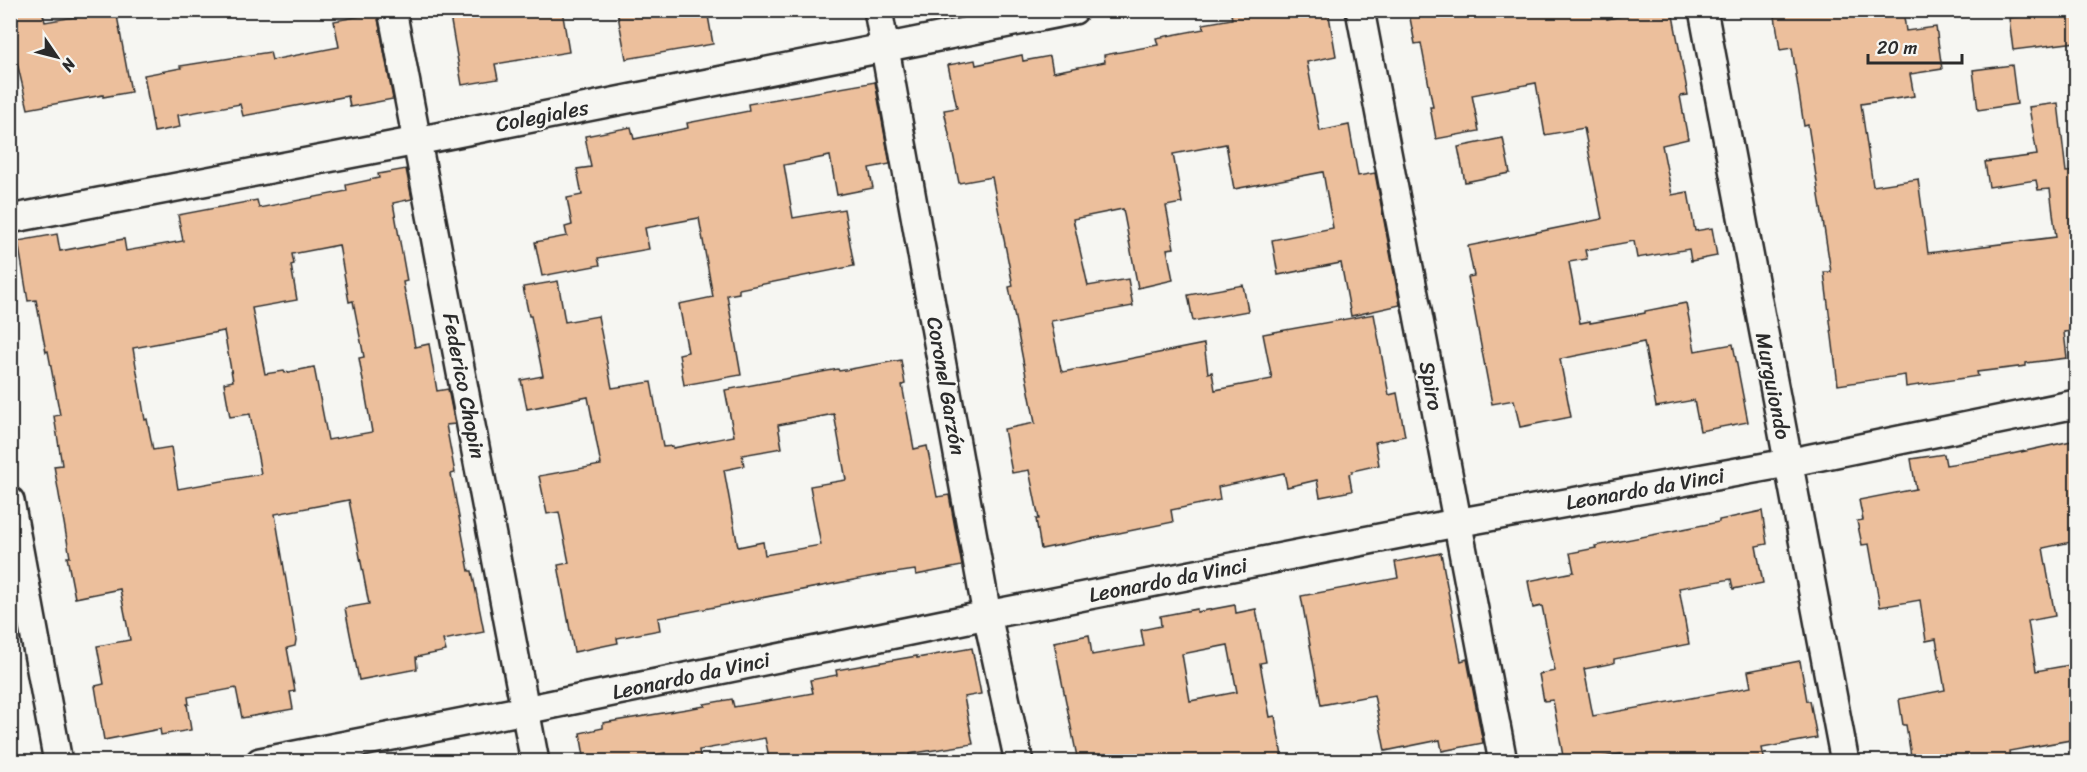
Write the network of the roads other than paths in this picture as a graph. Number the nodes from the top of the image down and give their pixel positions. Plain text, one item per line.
1 (392, 10) edge
2 (878, 10) edge
3 (1074, 10) edge
4 (1360, 10) edge
5 (1703, 10) edge
6 (886, 47) junction
7 (417, 141) junction
8 (10, 219) edge
9 (2076, 404) edge
10 (1787, 463) junction
11 (10, 501) edge
12 (1456, 523) junction
13 (987, 615) junction
14 (525, 710) junction
15 (58, 762) edge
16 (260, 762) edge
17 (535, 762) edge
18 (1019, 762) edge
19 (1503, 762) edge
20 (1845, 762) edge

1 - 7 street, Federico Chopin
2 - 6 street, Coronel Garzón
3 - 6 street, Colegiales
4 - 12 street, Spiro
5 - 10 street, Murguiondo
6 - 7 street, Colegiales
6 - 13 street, Coronel Garzón
7 - 8 street, Colegiales
7 - 14 street, Federico Chopin
9 - 10 street, Leonardo da Vinci
10 - 12 street, Leonardo da Vinci
10 - 20 street, Murguiondo
11 - 15 street
12 - 13 street, Leonardo da Vinci
12 - 19 street, Spiro
13 - 14 street, Leonardo da Vinci
13 - 18 street, Coronel Garzón
14 - 16 street, Leonardo da Vinci
14 - 17 street, Federico Chopin

